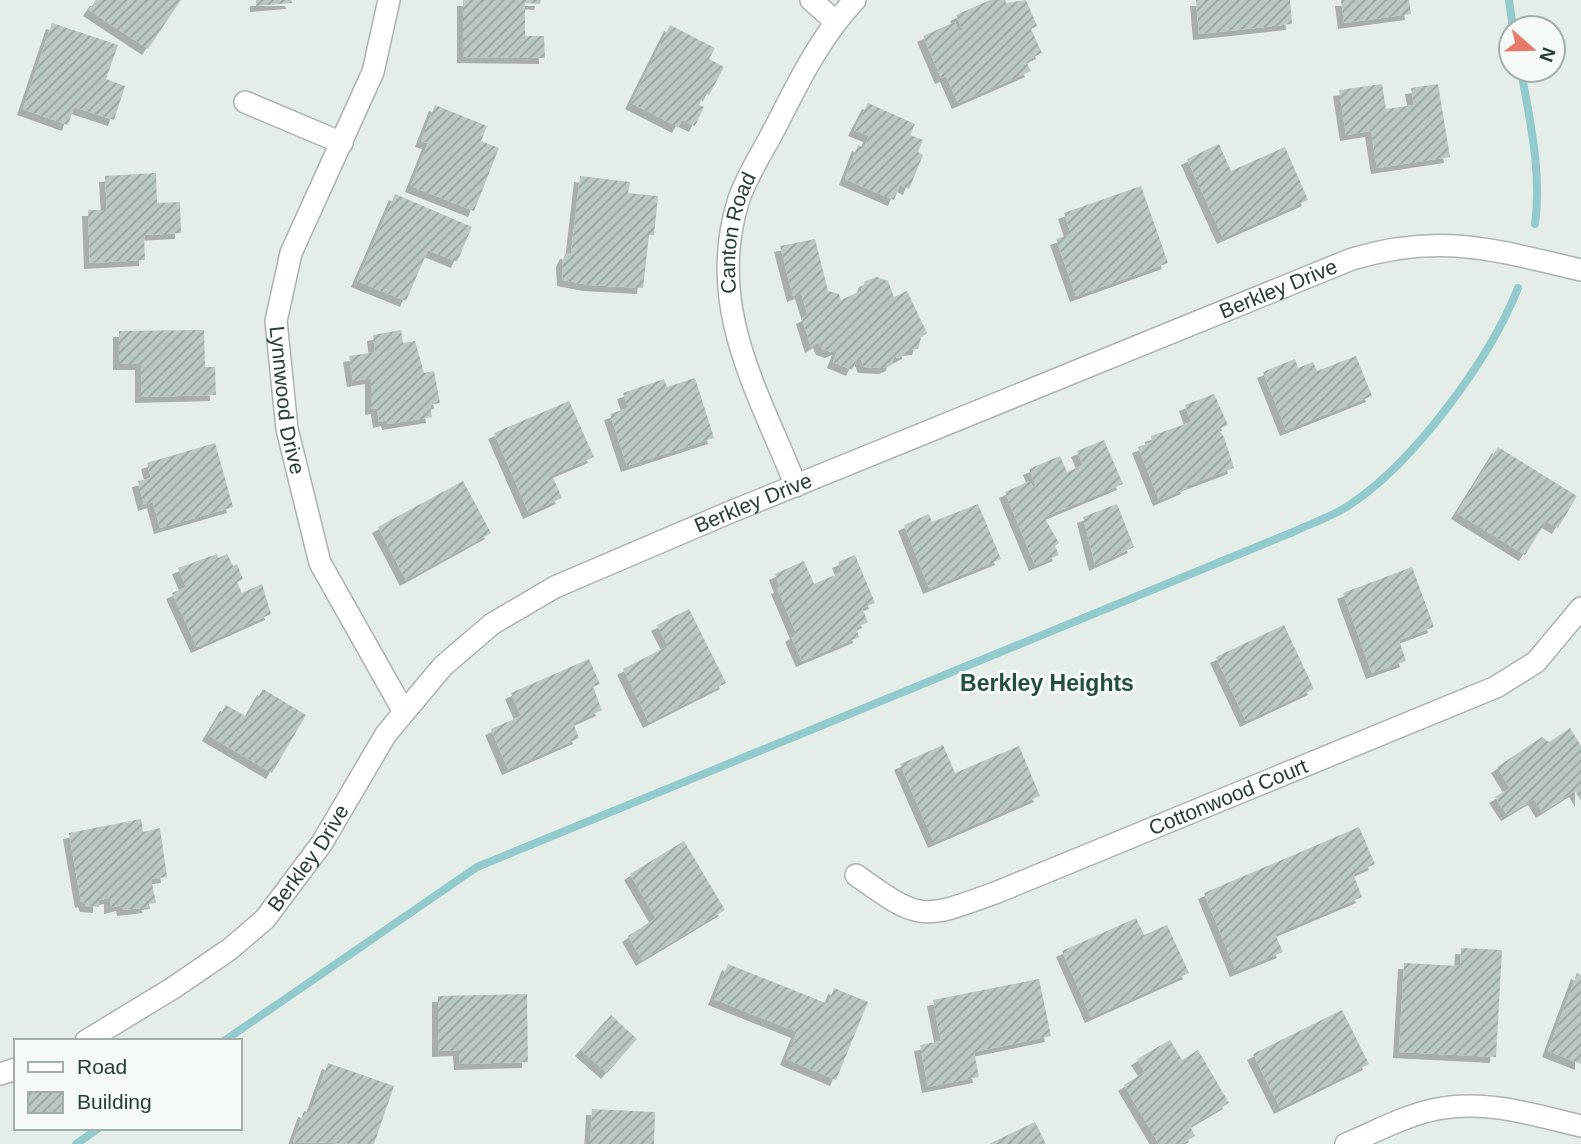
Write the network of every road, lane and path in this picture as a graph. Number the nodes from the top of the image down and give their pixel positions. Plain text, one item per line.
1 (389, 0) edge
2 (811, 0) edge
3 (855, 0) edge
4 (835, 21) junction
5 (245, 102) dead end
6 (342, 143) junction
7 (1581, 270) edge
8 (796, 486) junction
9 (1581, 608) edge
10 (404, 712) junction
11 (856, 875) dead end
12 (90, 1039) edge
13 (1581, 1126) edge
14 (1346, 1144) edge

1 - 6 street, Lynnwood Drive
2 - 4 street
3 - 4 street, Canton Road
4 - 8 street, Canton Road
5 - 6 street
6 - 10 street, Lynnwood Drive
7 - 8 street, Berkley Drive
8 - 10 street, Berkley Drive
9 - 11 street, Cottonwood Court
10 - 12 street, Berkley Drive
13 - 14 street

